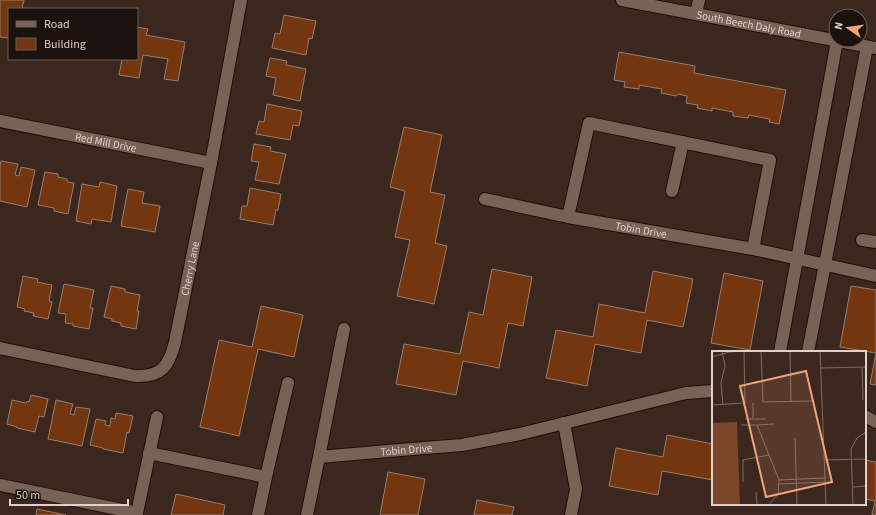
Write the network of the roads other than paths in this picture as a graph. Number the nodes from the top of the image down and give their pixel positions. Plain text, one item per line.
1 (241, 0) edge
2 (622, 0) edge
3 (699, 0) edge
4 (696, 14) junction
5 (828, 39) edge
6 (872, 47) edge
7 (836, 48) edge
8 (0, 121) edge
9 (683, 142) junction
10 (211, 163) junction
11 (672, 191) dead end
12 (485, 199) dead end
13 (568, 217) junction
14 (862, 240) dead end
15 (876, 242) edge
16 (753, 249) junction
17 (798, 258) junction
18 (825, 264) junction
19 (876, 276) edge
20 (344, 329) dead end
21 (0, 348) edge
22 (780, 351) edge
23 (808, 351) edge
24 (288, 383) dead end
25 (712, 391) edge
26 (157, 417) dead end
27 (866, 417) edge
28 (876, 422) edge
29 (564, 423) junction
30 (149, 453) junction
31 (319, 457) junction
32 (266, 477) junction
33 (0, 484) edge
34 (136, 514) edge
35 (258, 515) edge
36 (307, 515) edge
37 (571, 515) edge

1 - 10 street, Cherry Lane
2 - 4 street, South Beech Daly Road
3 - 4 street
4 - 5 street, South Beech Daly Road
6 - 18 street
7 - 17 street
8 - 10 street, Red Mill Drive
9 - 11 street
9 - 13 street
9 - 16 street
10 - 21 street, Cherry Lane
12 - 13 street, Tobin Drive
13 - 16 street, Tobin Drive
14 - 15 street
16 - 17 street, Tobin Drive
17 - 18 street, Tobin Drive
17 - 22 street
18 - 19 street, Tobin Drive
18 - 23 street
20 - 31 street
24 - 32 street
25 - 29 street, Tobin Drive
26 - 30 street
27 - 28 street
29 - 31 street, Tobin Drive
29 - 37 street
30 - 32 street
30 - 34 street
31 - 36 street
32 - 35 street
33 - 34 street

